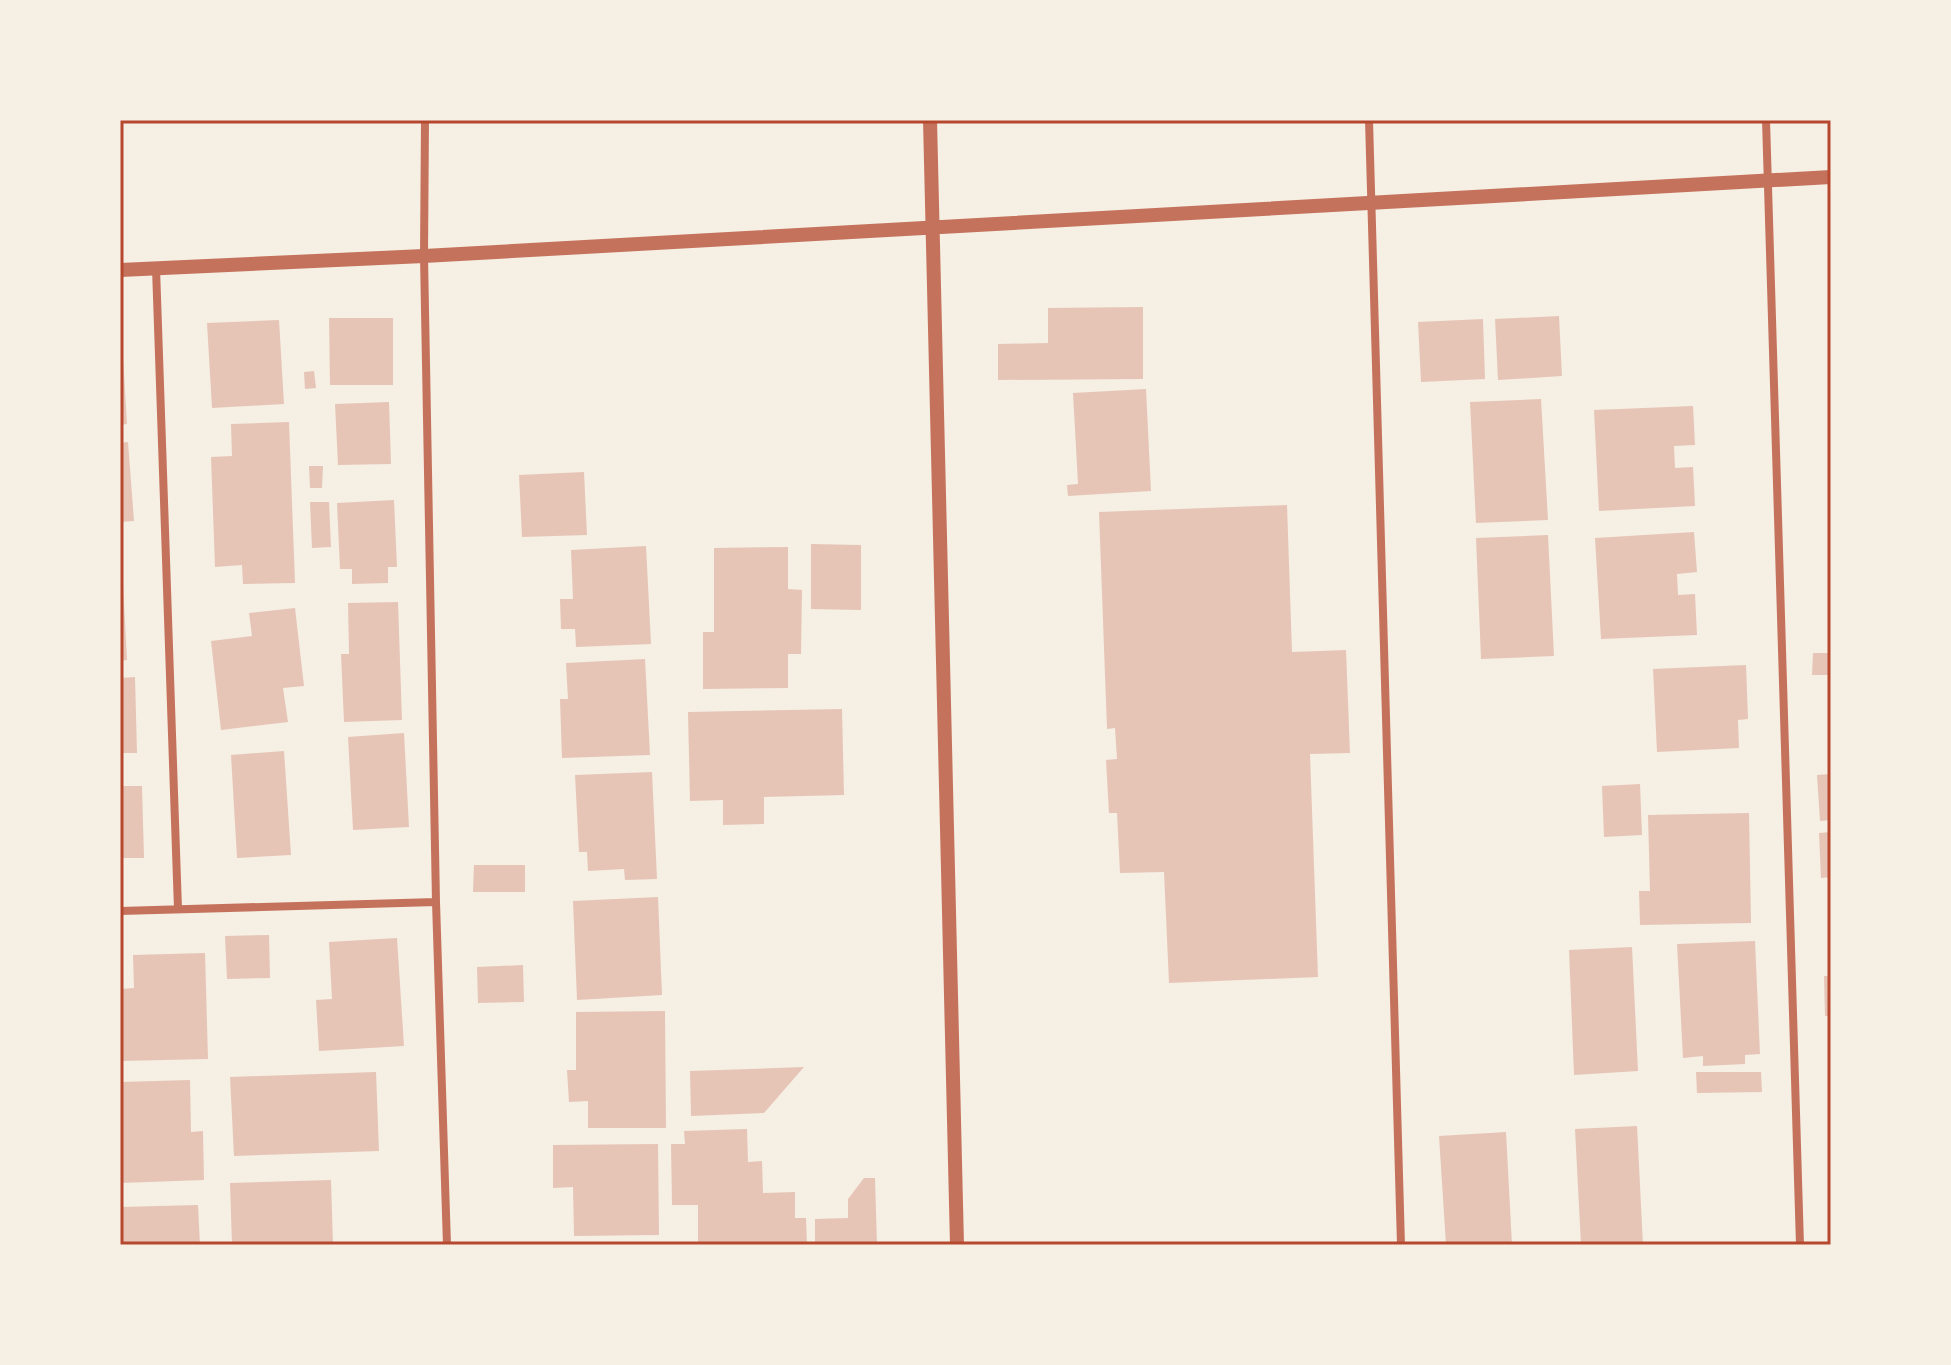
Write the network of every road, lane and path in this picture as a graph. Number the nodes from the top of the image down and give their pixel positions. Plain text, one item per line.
1 (425, 120) edge
2 (930, 120) edge
3 (1369, 120) edge
4 (1766, 120) edge
5 (1831, 177) edge
6 (1768, 180) junction
7 (1370, 203) junction
8 (932, 228) junction
9 (424, 256) junction
10 (156, 268) junction
11 (120, 270) edge
12 (436, 902) junction
13 (178, 909) junction
14 (120, 911) edge
15 (447, 1245) edge
16 (957, 1245) edge
17 (1401, 1245) edge
18 (1800, 1245) edge

1 - 9 street
2 - 8 street
3 - 7 street
4 - 6 street
5 - 6 street
6 - 7 street
6 - 18 street
7 - 8 street
7 - 17 street
8 - 9 street
8 - 16 street
9 - 10 street
9 - 12 street
10 - 11 street
10 - 13 street
12 - 13 street
12 - 15 street
13 - 14 street

